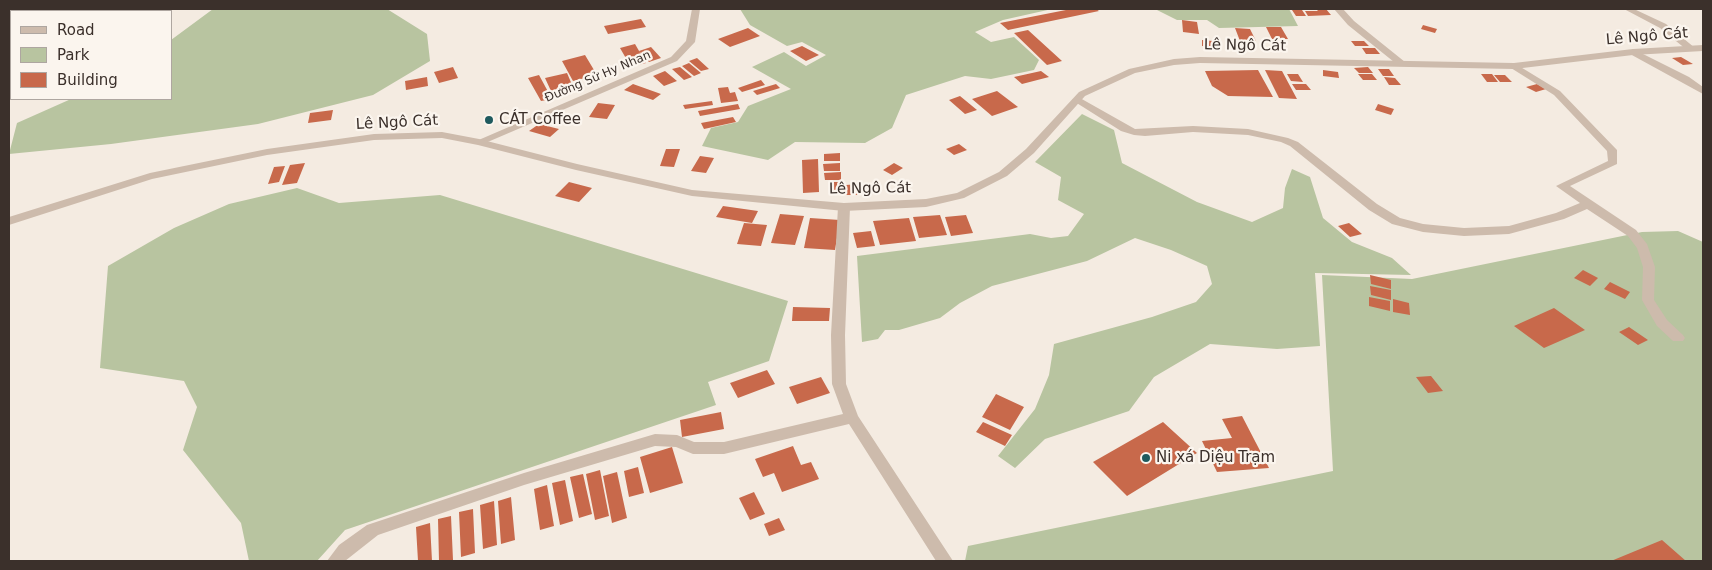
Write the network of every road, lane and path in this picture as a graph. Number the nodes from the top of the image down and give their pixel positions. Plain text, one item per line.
1 (706, 9) edge
2 (1338, 9) edge
3 (1628, 9) edge
4 (696, 10) edge
5 (1690, 48) junction
6 (1703, 48) edge
7 (1634, 52) junction
8 (1402, 64) junction
9 (1514, 66) junction
10 (1703, 91) edge
11 (1077, 100) junction
12 (479, 142) junction
13 (1588, 204) junction
14 (844, 207) junction
15 (9, 221) edge
16 (1678, 338) dead end
17 (852, 418) junction
18 (335, 561) edge
19 (945, 561) edge

1 - 4 street
2 - 8 street
3 - 5 street
4 - 12 street, Đường Sử Hy Nhan
5 - 6 street, Lê Ngô Cát
5 - 7 street, Lê Ngô Cát
7 - 9 street, Lê Ngô Cát
7 - 10 street
8 - 9 street, Lê Ngô Cát
8 - 11 street, Lê Ngô Cát
9 - 13 street
11 - 13 street
11 - 14 street, Lê Ngô Cát
12 - 14 street, Lê Ngô Cát
12 - 15 street, Lê Ngô Cát
13 - 16 street
14 - 17 street
17 - 18 street
17 - 19 street

